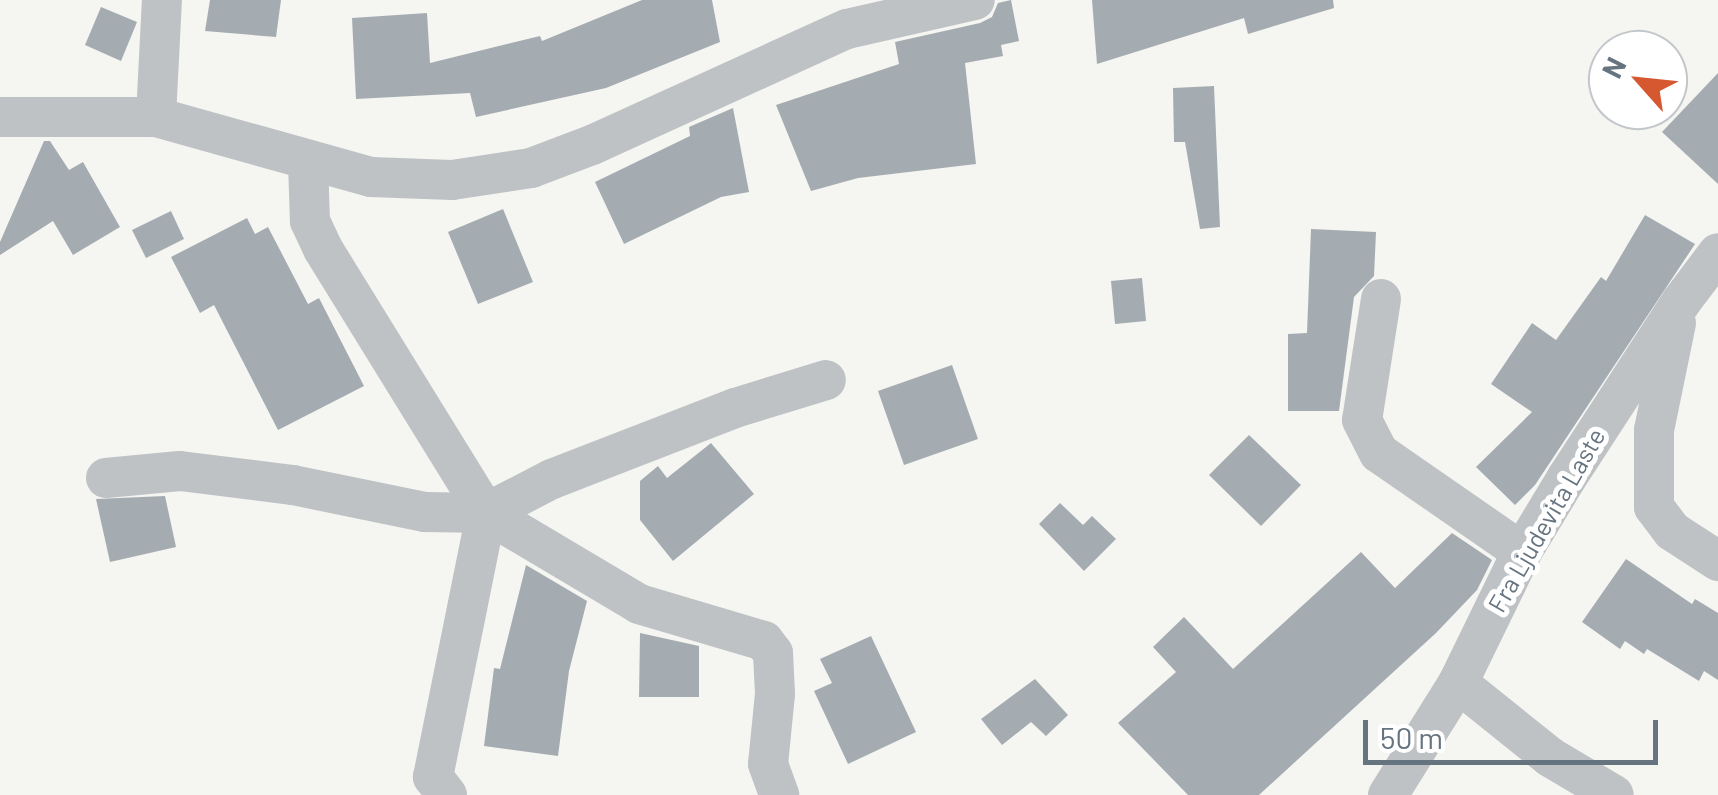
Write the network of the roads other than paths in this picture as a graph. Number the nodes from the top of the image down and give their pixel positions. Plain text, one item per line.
1 (162, 0) edge
2 (950, 3) edge
3 (0, 117) edge
4 (156, 117) junction
5 (308, 162) junction
6 (1718, 253) edge
7 (1381, 299) dead end
8 (1681, 302) junction
9 (826, 380) dead end
10 (106, 478) dead end
11 (486, 512) junction
12 (1522, 552) junction
13 (1718, 561) edge
14 (1458, 683) junction
15 (447, 795) edge
16 (779, 795) edge
17 (1388, 795) edge
18 (1614, 795) edge

1 - 4 street
2 - 5 street
3 - 4 street
4 - 5 street
5 - 11 street
6 - 8 street, Fra Ljudevita Laste
7 - 12 street
8 - 12 street, Fra Ljudevita Laste
8 - 13 street
9 - 11 street
10 - 11 street
11 - 15 street
11 - 16 street
12 - 14 street, Fra Ljudevita Laste
14 - 17 street, Fra Ljudevita Laste
14 - 18 street

